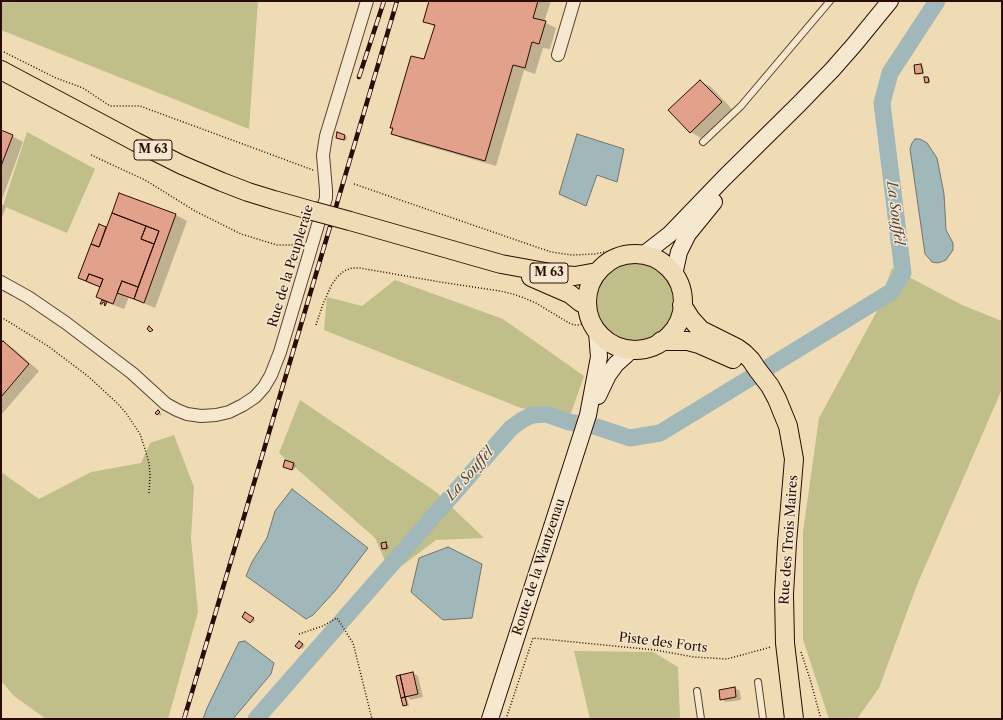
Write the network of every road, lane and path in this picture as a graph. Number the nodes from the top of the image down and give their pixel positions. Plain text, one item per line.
1 (367, 1) edge
2 (574, 1) edge
3 (830, 1) edge
4 (890, 1) edge
5 (1, 52) edge
6 (558, 54) dead end
7 (1, 70) edge
8 (781, 123) junction
9 (703, 142) dead end
10 (91, 155) dead end
11 (324, 175) junction
12 (354, 184) dead end
13 (312, 245) junction
14 (609, 251) dead end
15 (643, 255) junction
16 (501, 264) junction
17 (597, 272) junction
18 (674, 275) junction
19 (1, 282) edge
20 (682, 305) junction
21 (583, 311) junction
22 (1, 317) edge
23 (316, 325) dead end
24 (588, 328) junction
25 (662, 342) junction
26 (631, 350) junction
27 (756, 369) junction
28 (586, 422) junction
29 (149, 492) dead end
30 (299, 634) dead end
31 (785, 643) junction
32 (758, 682) dead end
33 (697, 691) dead end
34 (372, 719) edge
35 (490, 719) edge
36 (506, 719) edge
37 (701, 719) edge
38 (763, 719) edge
39 (794, 719) edge
40 (821, 719) edge

1 - 11 street, Rue de la Peupleraie
2 - 6 street
3 - 9 lane
4 - 8 main road
5 - 11 path
7 - 16 main road, M 63, bridge
8 - 15 main road
8 - 18 main road
10 - 13 path
11 - 13 street, Rue de la Peupleraie
12 - 14 path
13 - 19 street, Rue de la Peupleraie
15 - 17 main road
15 - 18 main road
16 - 17 main road, M 63
16 - 21 main road, M 63
17 - 21 main road
18 - 20 main road
20 - 25 main road
20 - 27 main road, Rue des Trois Maires
21 - 24 path
21 - 24 main road
22 - 29 path
23 - 24 path
24 - 26 main road
24 - 28 main road, Route de la Wantzenau
25 - 26 main road
25 - 27 main road, Rue des Trois Maires
26 - 28 main road, Route de la Wantzenau
27 - 31 main road, Rue des Trois Maires
28 - 35 main road, Route de la Wantzenau
30 - 34 path
31 - 36 path, Piste des Forts
31 - 39 main road, Rue des Trois Maires
31 - 40 path
32 - 38 lane
33 - 37 lane

